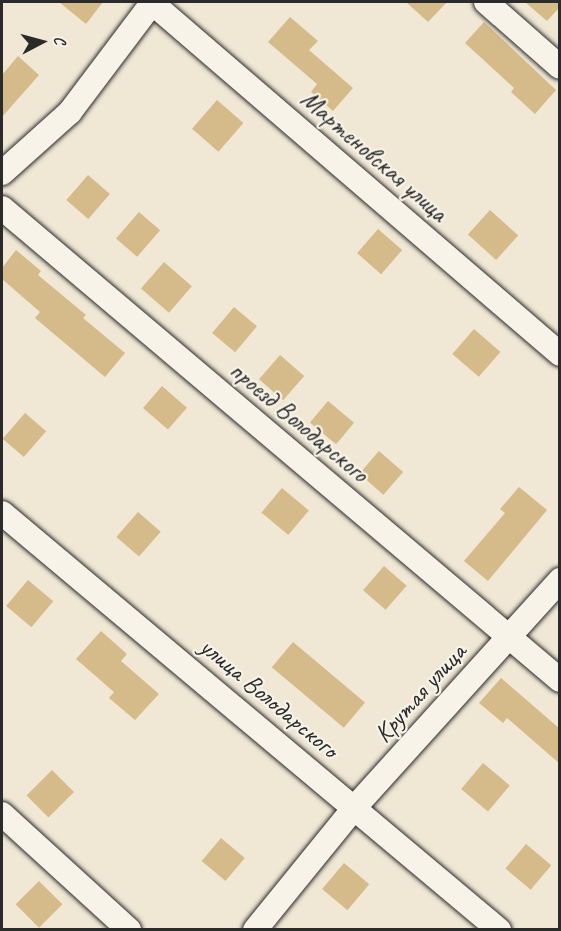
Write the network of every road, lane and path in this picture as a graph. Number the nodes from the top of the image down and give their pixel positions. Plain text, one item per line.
1 (152, 2) edge
2 (486, 2) edge
3 (560, 67) edge
4 (2, 172) edge
5 (2, 208) edge
6 (560, 354) edge
7 (2, 513) edge
8 (560, 580) edge
9 (510, 636) junction
10 (560, 680) edge
11 (355, 807) junction
12 (2, 814) edge
13 (129, 930) edge
14 (255, 930) edge
15 (499, 930) edge

1 - 4 street
1 - 6 street, Мартеновская улица
2 - 3 street
5 - 9 street, проезд Володарского
7 - 11 street, улица Володарского
8 - 9 street, Крутая улица
9 - 10 street, проезд Володарского
9 - 11 street, Крутая улица
11 - 14 street, Крутая улица
11 - 15 street, улица Володарского
12 - 13 street

